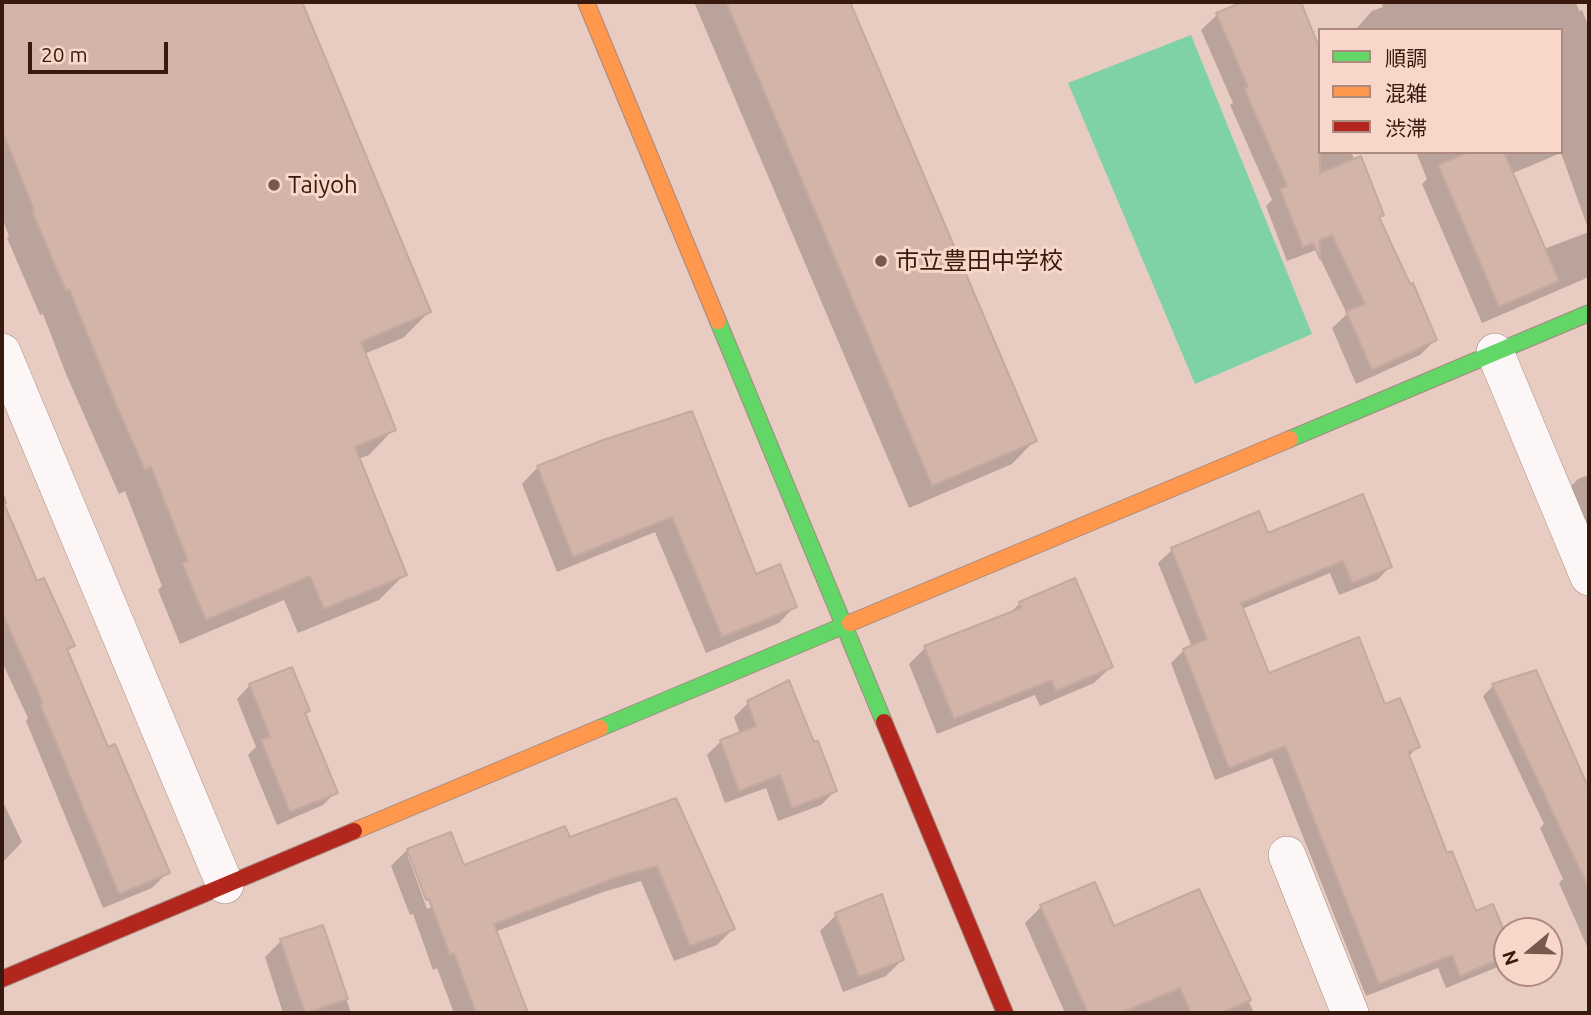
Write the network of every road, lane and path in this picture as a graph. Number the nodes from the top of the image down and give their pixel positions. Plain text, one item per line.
1 (586, 2) edge
2 (1589, 313) edge
3 (2, 352) edge
4 (1495, 352) junction
5 (1589, 577) edge
6 (843, 625) junction
7 (1287, 855) dead end
8 (225, 885) junction
9 (2, 979) edge
10 (1005, 1013) edge
11 (1350, 1013) edge

1 - 6 street
2 - 4 street
3 - 8 street
4 - 5 street
4 - 6 street
6 - 8 street
6 - 10 street
7 - 11 street
8 - 9 street

